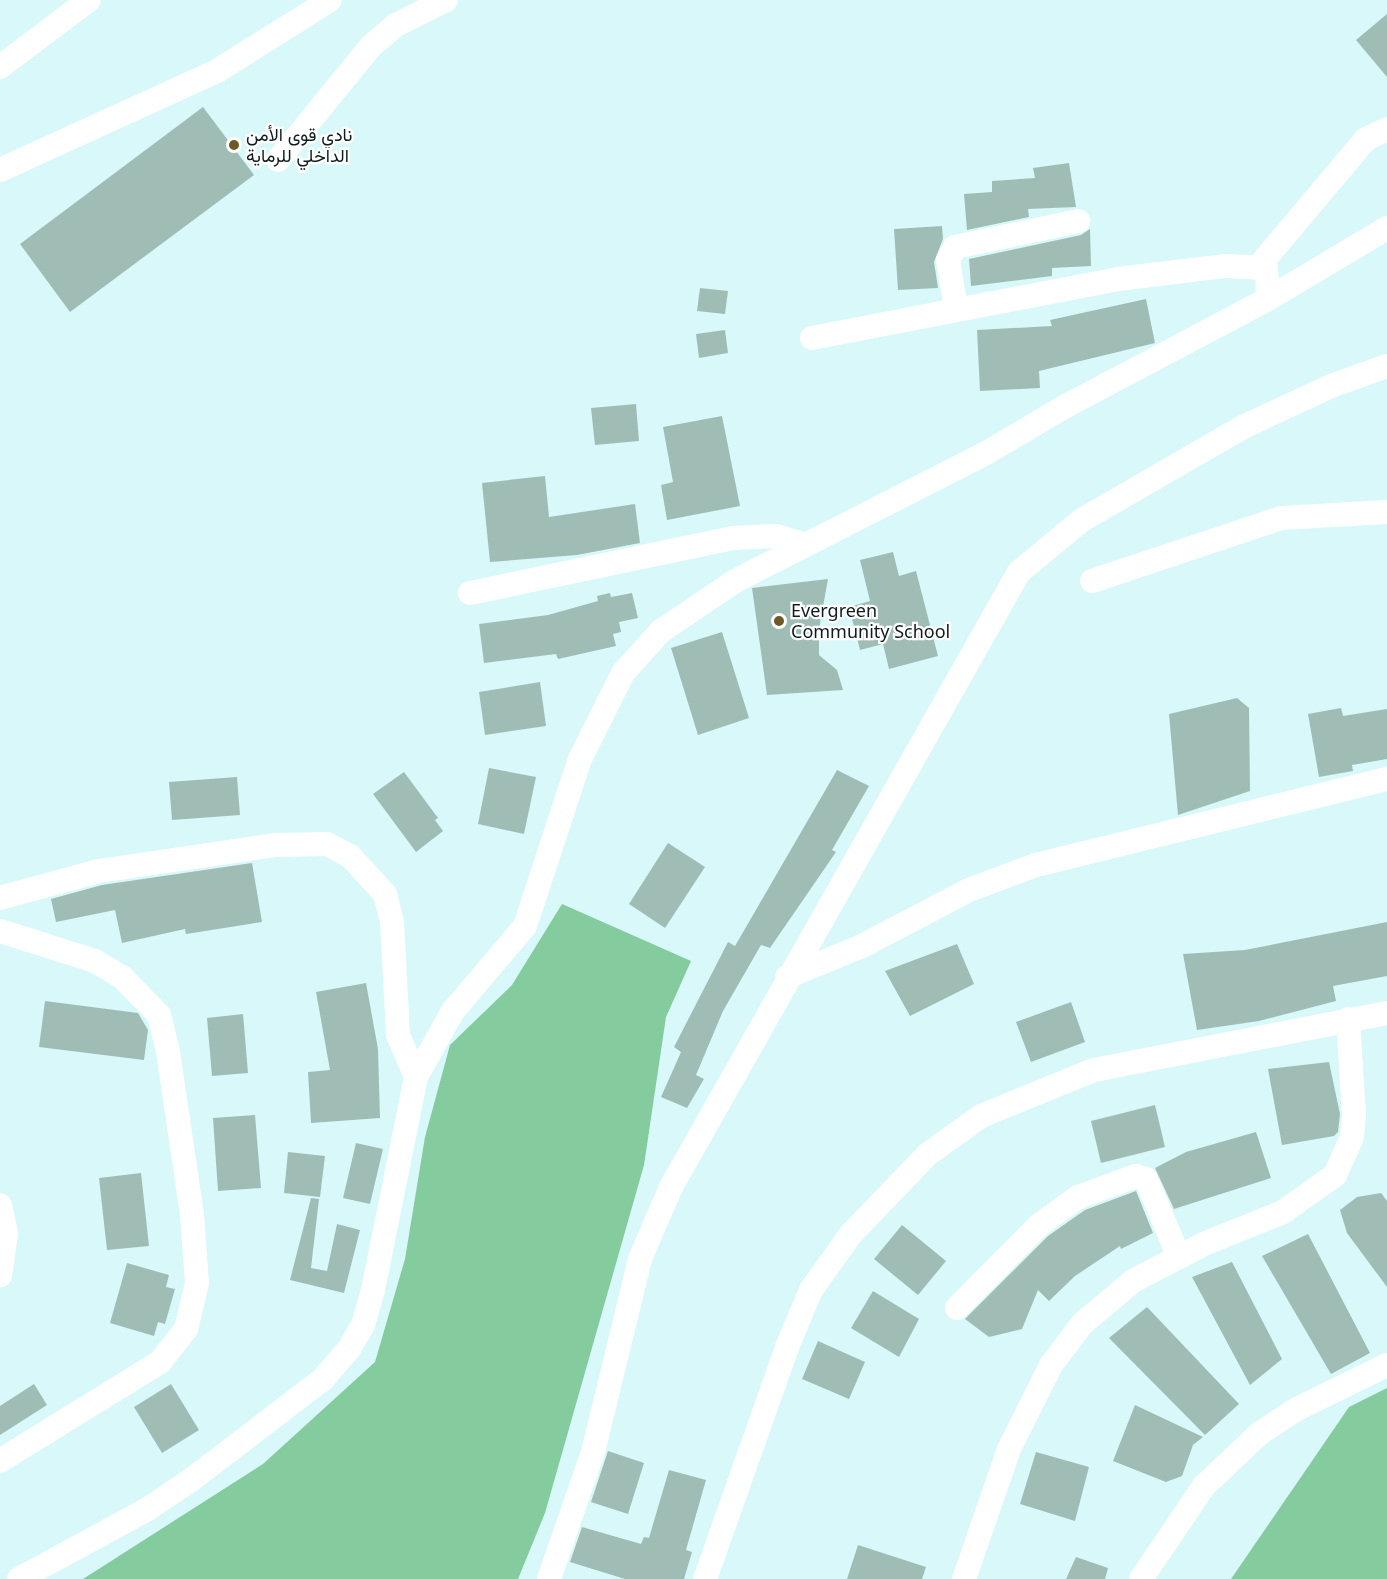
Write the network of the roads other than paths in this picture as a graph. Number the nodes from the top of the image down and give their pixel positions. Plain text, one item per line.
1 (89, 0) edge
2 (330, 0) edge
3 (446, 0) edge
4 (0, 67) edge
5 (1387, 129) edge
6 (278, 160) dead end
7 (0, 170) edge
8 (1078, 221) dead end
9 (1387, 228) edge
10 (1259, 266) junction
11 (1268, 299) junction
12 (956, 309) junction
13 (812, 338) dead end
14 (1387, 366) edge
15 (1387, 512) edge
16 (804, 544) junction
17 (1092, 581) dead end
18 (470, 593) dead end
19 (1387, 779) edge
20 (0, 898) edge
21 (0, 931) edge
22 (788, 977) junction
23 (1387, 1013) edge
24 (1348, 1019) junction
25 (416, 1077) junction
26 (0, 1205) edge
27 (1179, 1257) junction
28 (0, 1276) edge
29 (957, 1308) dead end
30 (1387, 1365) edge
31 (0, 1461) edge
32 (19, 1579) edge
33 (549, 1579) edge
34 (705, 1579) edge
35 (964, 1579) edge
36 (1141, 1579) edge

1 - 4 street
2 - 7 street
3 - 6 street
5 - 10 street
8 - 12 street
9 - 11 street
10 - 11 street
10 - 12 street
11 - 16 street
12 - 13 street
14 - 22 street
15 - 17 street
16 - 18 street
16 - 25 street
19 - 22 street
20 - 25 street
21 - 31 street
22 - 33 street
23 - 24 street
24 - 27 street
24 - 34 street
25 - 32 street
26 - 28 street
27 - 29 street
27 - 35 street
30 - 36 street

